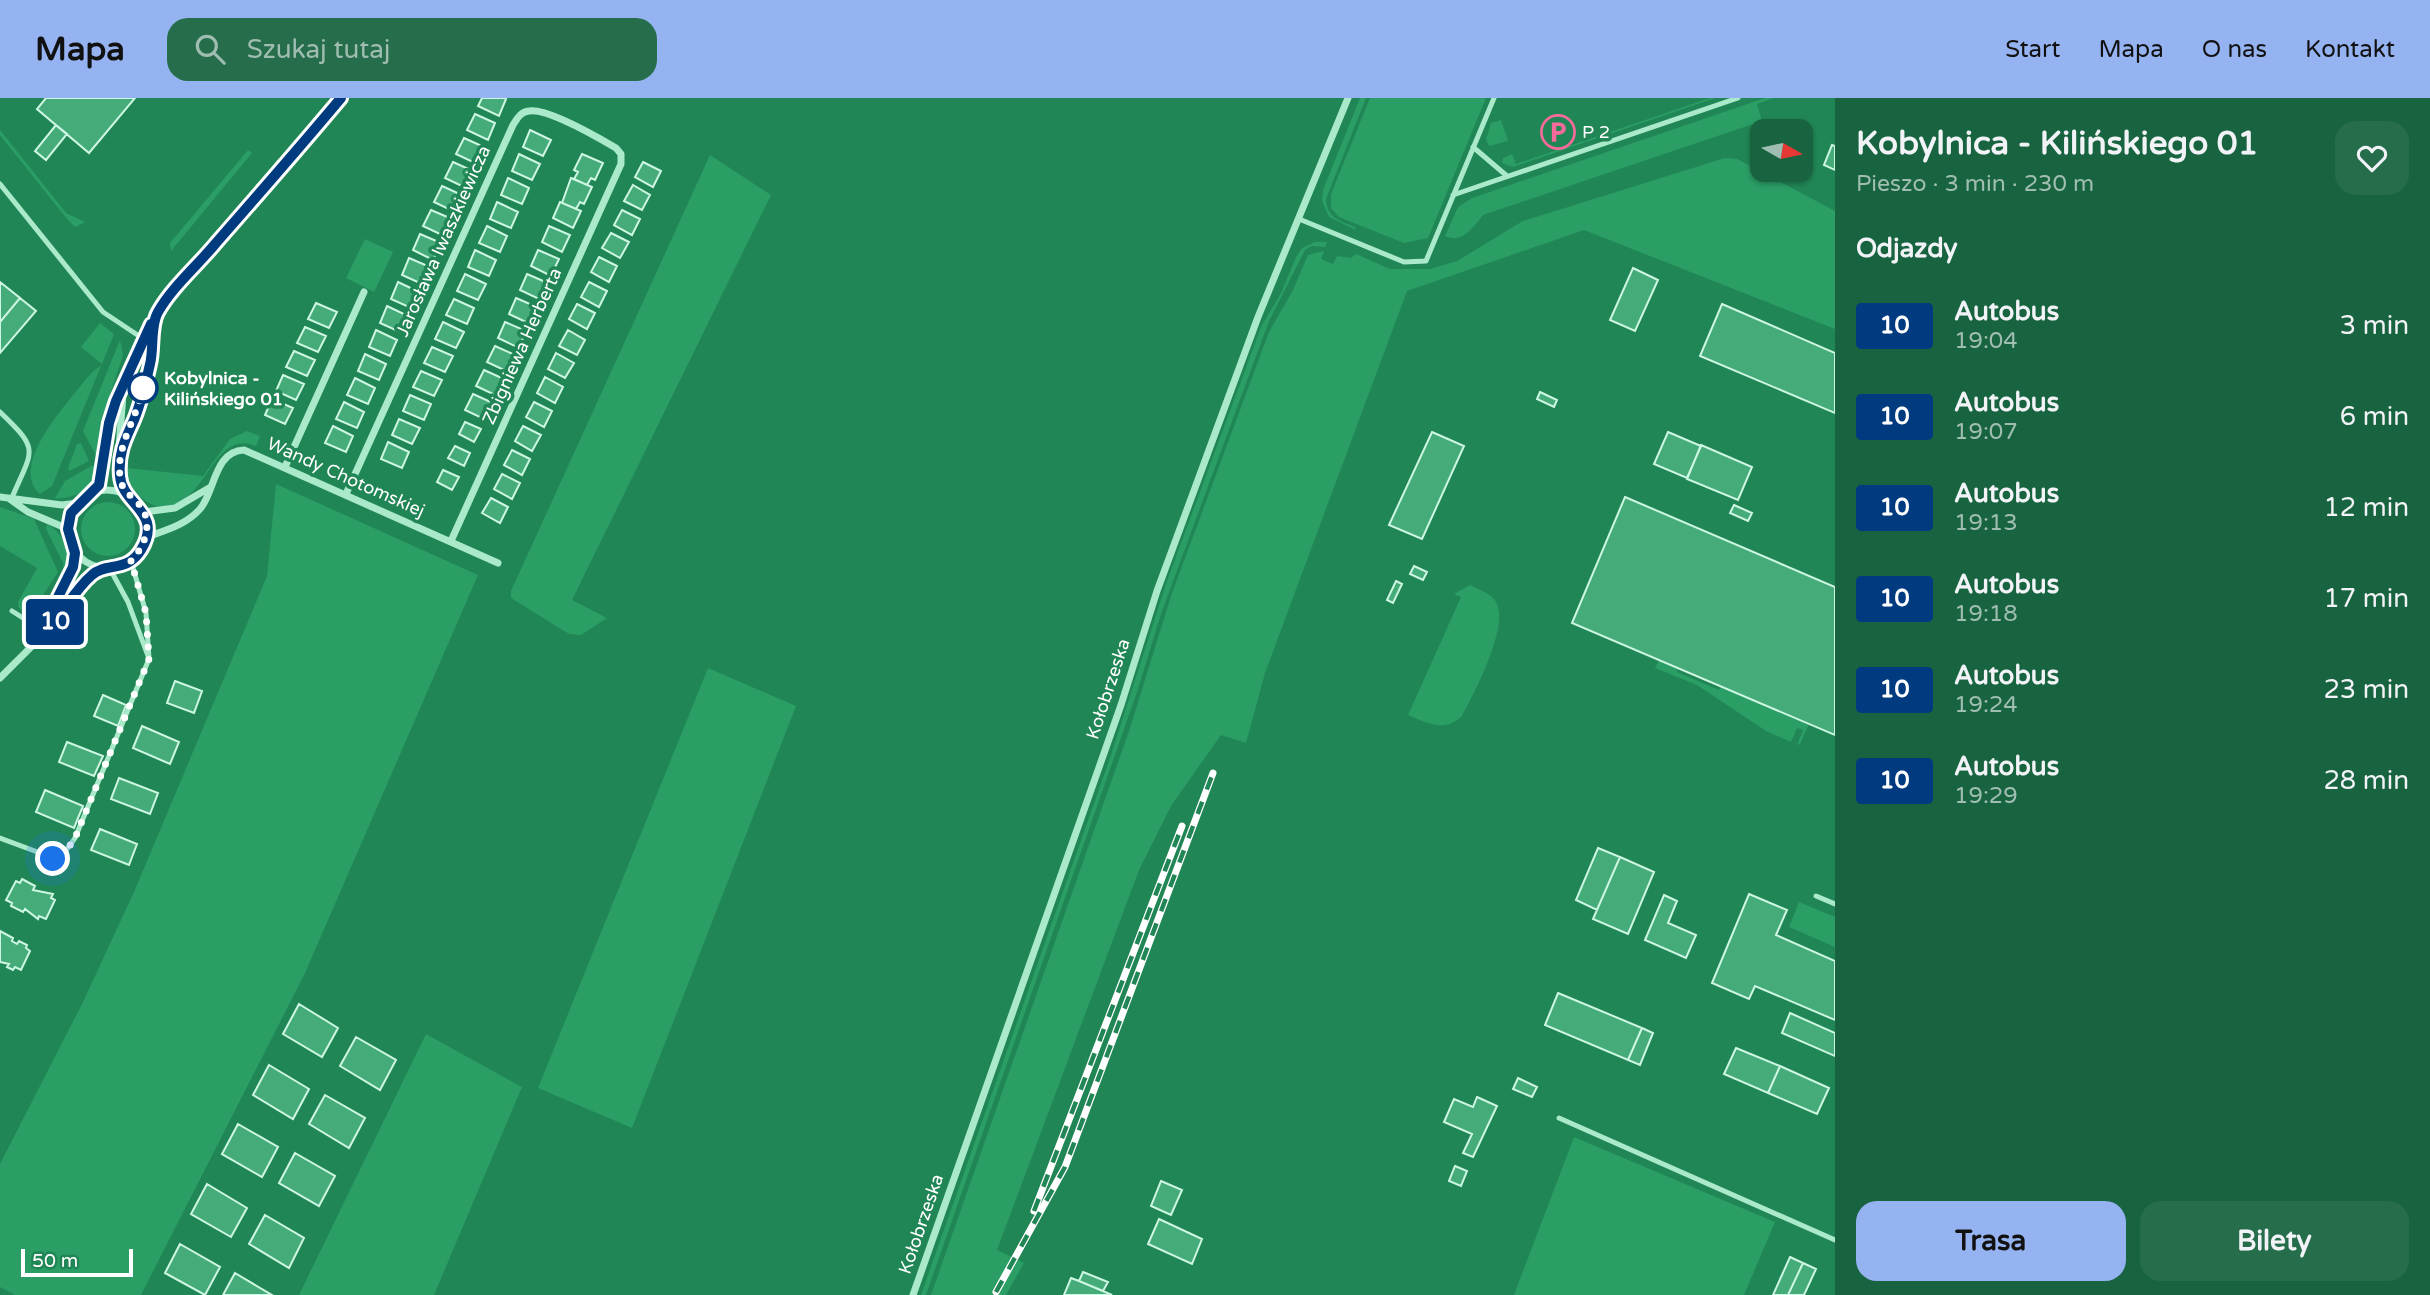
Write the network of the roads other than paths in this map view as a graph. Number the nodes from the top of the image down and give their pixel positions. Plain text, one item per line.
1 (341, 98) edge
2 (1348, 98) edge
3 (1494, 98) edge
4 (1738, 98) edge
5 (1729, 99) edge
6 (1474, 147) junction
7 (621, 164) joint
8 (1507, 176) junction
9 (0, 184) edge
10 (1453, 195) junction
11 (1299, 219) junction
12 (364, 292) dead end
13 (156, 314) junction
14 (142, 338) junction
15 (123, 386) junction
16 (0, 412) edge
17 (120, 449) junction
18 (285, 467) junction
19 (209, 488) junction
20 (95, 492) junction
21 (125, 494) junction
22 (345, 494) junction
23 (0, 497) edge
24 (11, 500) junction
25 (78, 503) junction
26 (144, 512) junction
27 (68, 529) junction
28 (146, 537) junction
29 (451, 541) junction
30 (75, 553) junction
31 (131, 561) junction
32 (498, 563) dead end
33 (100, 568) junction
34 (110, 569) junction
35 (12, 611) dead end
36 (45, 632) junction
37 (149, 659) junction
38 (0, 678) edge
39 (0, 838) edge
40 (1816, 896) dead end
41 (1835, 904) edge
42 (1559, 1118) dead end
43 (1835, 1240) edge
44 (913, 1295) edge

1 - 13 street
2 - 11 street, Kołobrzeska
3 - 6 lane
4 - 5 lane
5 - 8 lane
6 - 8 lane
6 - 10 lane
7 - 22 street, Jarosława Iwaszkiewicza
7 - 29 street, Zbigniewa Herberta
8 - 10 lane
9 - 14 lane
10 - 11 lane
11 - 44 street, Kołobrzeska
12 - 18 street
13 - 14 street
13 - 17 lane
14 - 15 street
15 - 17 street
15 - 20 street
16 - 24 lane
17 - 21 street
18 - 19 street, Wandy Chotomskiej
18 - 22 street, Wandy Chotomskiej
19 - 26 street
19 - 28 street
20 - 21 street
20 - 25 street
21 - 26 street
22 - 29 street, Wandy Chotomskiej
23 - 24 street
24 - 25 street
24 - 27 street
25 - 27 street
26 - 28 street
27 - 30 street
28 - 31 street
29 - 32 street, Wandy Chotomskiej
30 - 33 street
30 - 36 street
31 - 34 street
31 - 37 lane
33 - 34 street
33 - 36 street
34 - 37 lane
35 - 36 lane
36 - 38 street
37 - 39 lane
40 - 41 lane
42 - 43 lane

